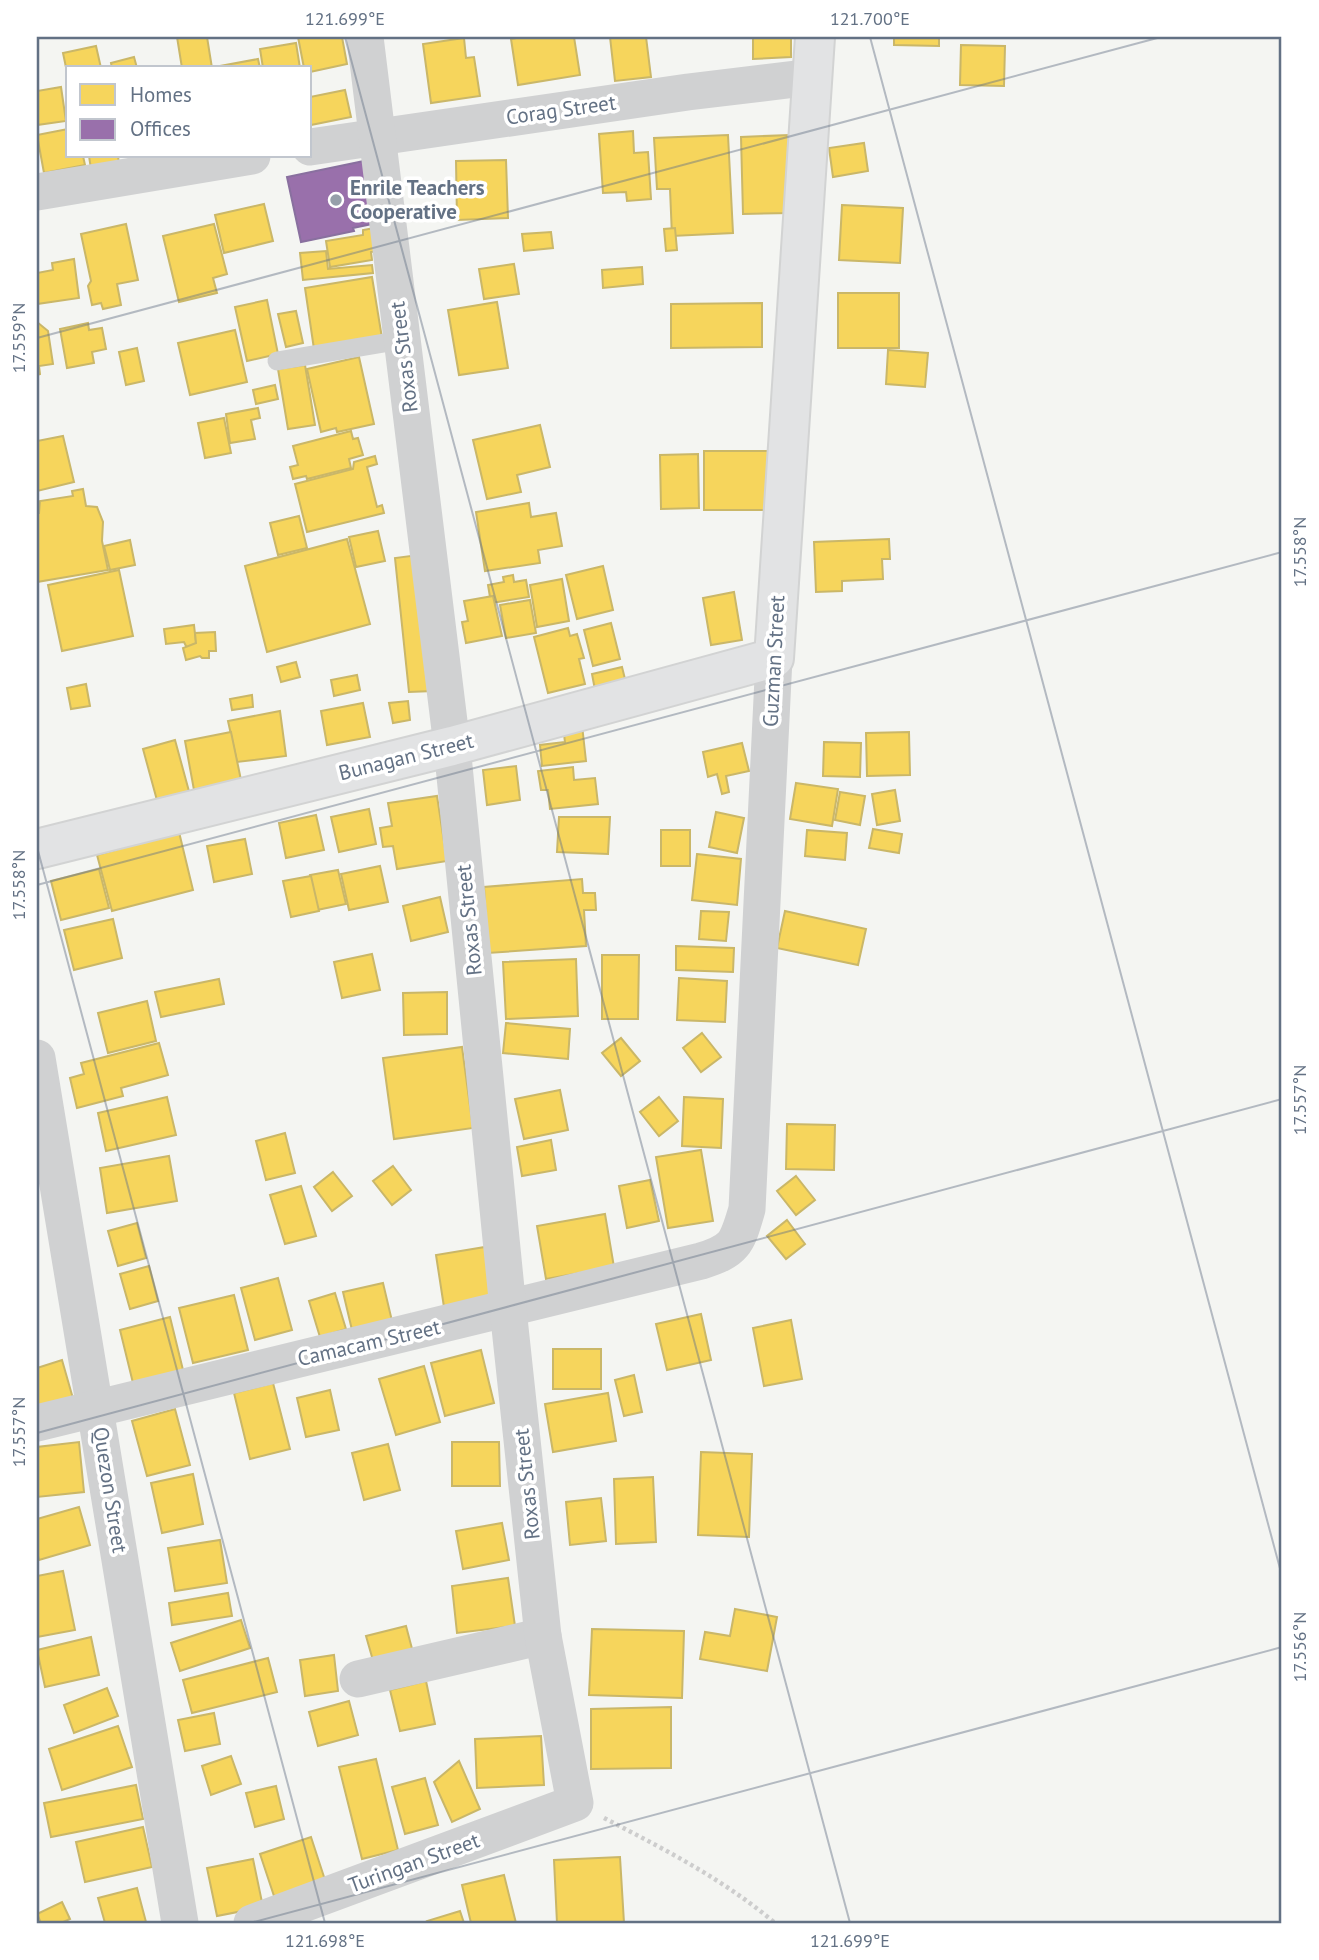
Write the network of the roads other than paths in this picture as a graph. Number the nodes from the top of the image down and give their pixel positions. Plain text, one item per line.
1 (365, 37) edge
2 (814, 37) edge
3 (812, 77) junction
4 (378, 136) junction
5 (312, 147) edge
6 (240, 158) edge
7 (37, 192) edge
8 (402, 340) junction
9 (277, 361) dead end
10 (774, 658) junction
11 (452, 746) junction
12 (37, 849) edge
13 (37, 1058) edge
14 (701, 1261) joint
15 (508, 1310) junction
16 (96, 1408) junction
17 (37, 1423) edge
18 (543, 1636) junction
19 (358, 1679) dead end
20 (575, 1803) joint
21 (180, 1923) edge
22 (252, 1923) edge

1 - 4 street, Roxas Street
2 - 3 main road, Guzman Street
3 - 4 street, Corag Street
3 - 10 main road, Guzman Street
4 - 5 street, Corag Street
4 - 8 street, Roxas Street
6 - 7 street
8 - 9 lane
8 - 11 street, Roxas Street
10 - 11 main road, Bunagan Street
10 - 14 street, Guzman Street
11 - 12 main road, Bunagan Street
11 - 15 street, Roxas Street
13 - 16 street, Quezon Street
14 - 15 street, Camacam Street
15 - 16 street, Camacam Street
15 - 18 street, Roxas Street
16 - 17 street, Camacam Street
16 - 21 street, Quezon Street
18 - 19 street
18 - 20 street, Roxas Street
20 - 22 street, Turingan Street

